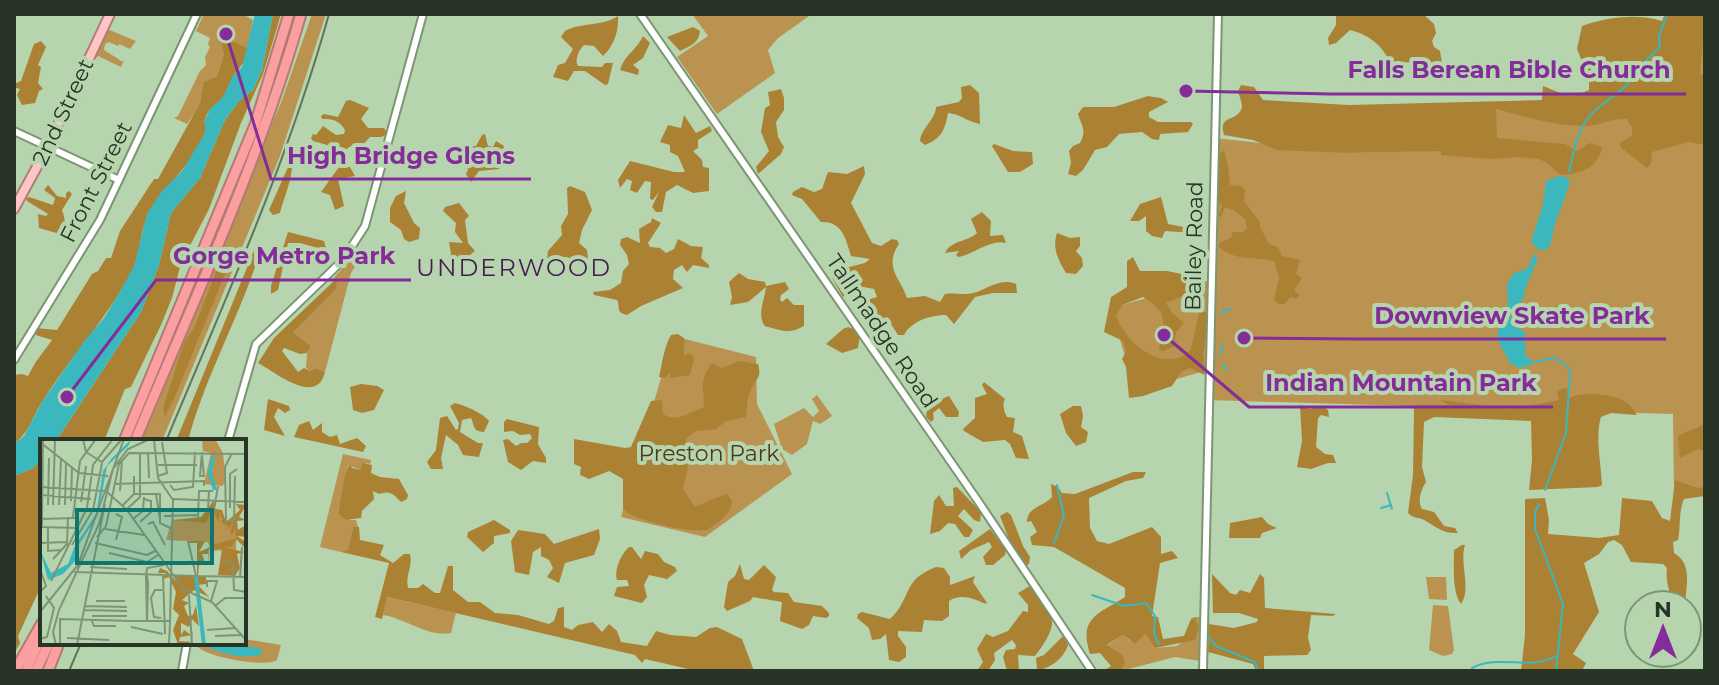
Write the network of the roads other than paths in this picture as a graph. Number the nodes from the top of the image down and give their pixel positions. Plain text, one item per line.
1 (110, 14) edge
2 (197, 14) edge
3 (289, 14) edge
4 (304, 14) edge
5 (423, 14) edge
6 (640, 14) edge
7 (1218, 14) edge
8 (14, 131) edge
9 (47, 147) junction
10 (119, 180) junction
11 (14, 209) edge
12 (14, 360) edge
13 (125, 439) edge
14 (136, 439) edge
15 (229, 439) edge
16 (40, 627) edge
17 (40, 640) edge
18 (48, 645) edge
19 (58, 645) edge
20 (187, 645) edge
21 (15, 671) edge
22 (26, 671) edge
23 (36, 671) edge
24 (48, 671) edge
25 (182, 671) edge
26 (1092, 671) edge
27 (1203, 671) edge

1 - 9 main road, 2nd Street
2 - 10 street, Front Street
3 - 13 highway
4 - 14 highway
5 - 15 street
6 - 26 street, Tallmadge Road
7 - 27 street, Bailey Road
8 - 9 street
9 - 10 street
9 - 11 main road, 2nd Street
10 - 12 street, Front Street
16 - 21 highway
17 - 22 highway
18 - 23 highway
19 - 24 highway
20 - 25 street

